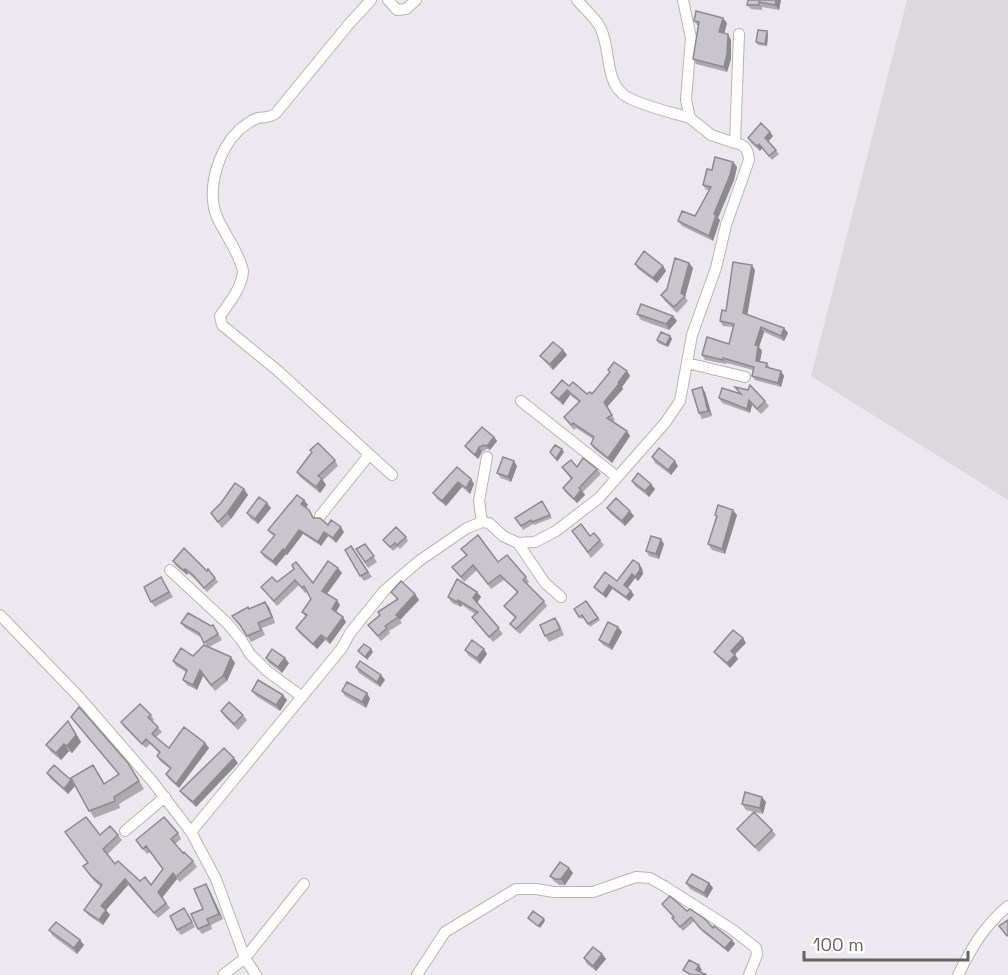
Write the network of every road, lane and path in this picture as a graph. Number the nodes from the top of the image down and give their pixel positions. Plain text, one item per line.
1 (371, 0) edge
2 (388, 0) edge
3 (416, 0) edge
4 (578, 0) edge
5 (683, 0) edge
6 (739, 34) dead end
7 (690, 118) junction
8 (735, 143) junction
9 (687, 363) junction
10 (745, 377) dead end
11 (521, 400) dead end
12 (369, 455) junction
13 (487, 457) dead end
14 (392, 476) dead end
15 (618, 477) junction
16 (320, 516) edge
17 (482, 522) junction
18 (518, 543) junction
19 (170, 570) dead end
20 (561, 597) dead end
21 (0, 615) edge
22 (301, 696) junction
23 (165, 797) junction
24 (125, 831) dead end
25 (191, 832) junction
26 (304, 884) dead end
27 (1008, 906) edge
28 (246, 958) junction
29 (223, 975) edge
30 (256, 975) edge
31 (417, 975) edge
32 (749, 975) edge
33 (958, 975) edge

1 - 12 street
2 - 3 street
4 - 7 street
5 - 7 street
6 - 8 street
7 - 8 street
8 - 9 street
9 - 10 street
9 - 15 street
11 - 15 street
12 - 14 street
12 - 16 street
13 - 17 street
15 - 18 street
17 - 18 street
17 - 22 street
18 - 20 street
19 - 22 street
21 - 23 street
22 - 25 street
23 - 24 street
23 - 25 street
25 - 28 street
26 - 28 street
27 - 33 street
28 - 29 street
28 - 30 street
31 - 32 street

